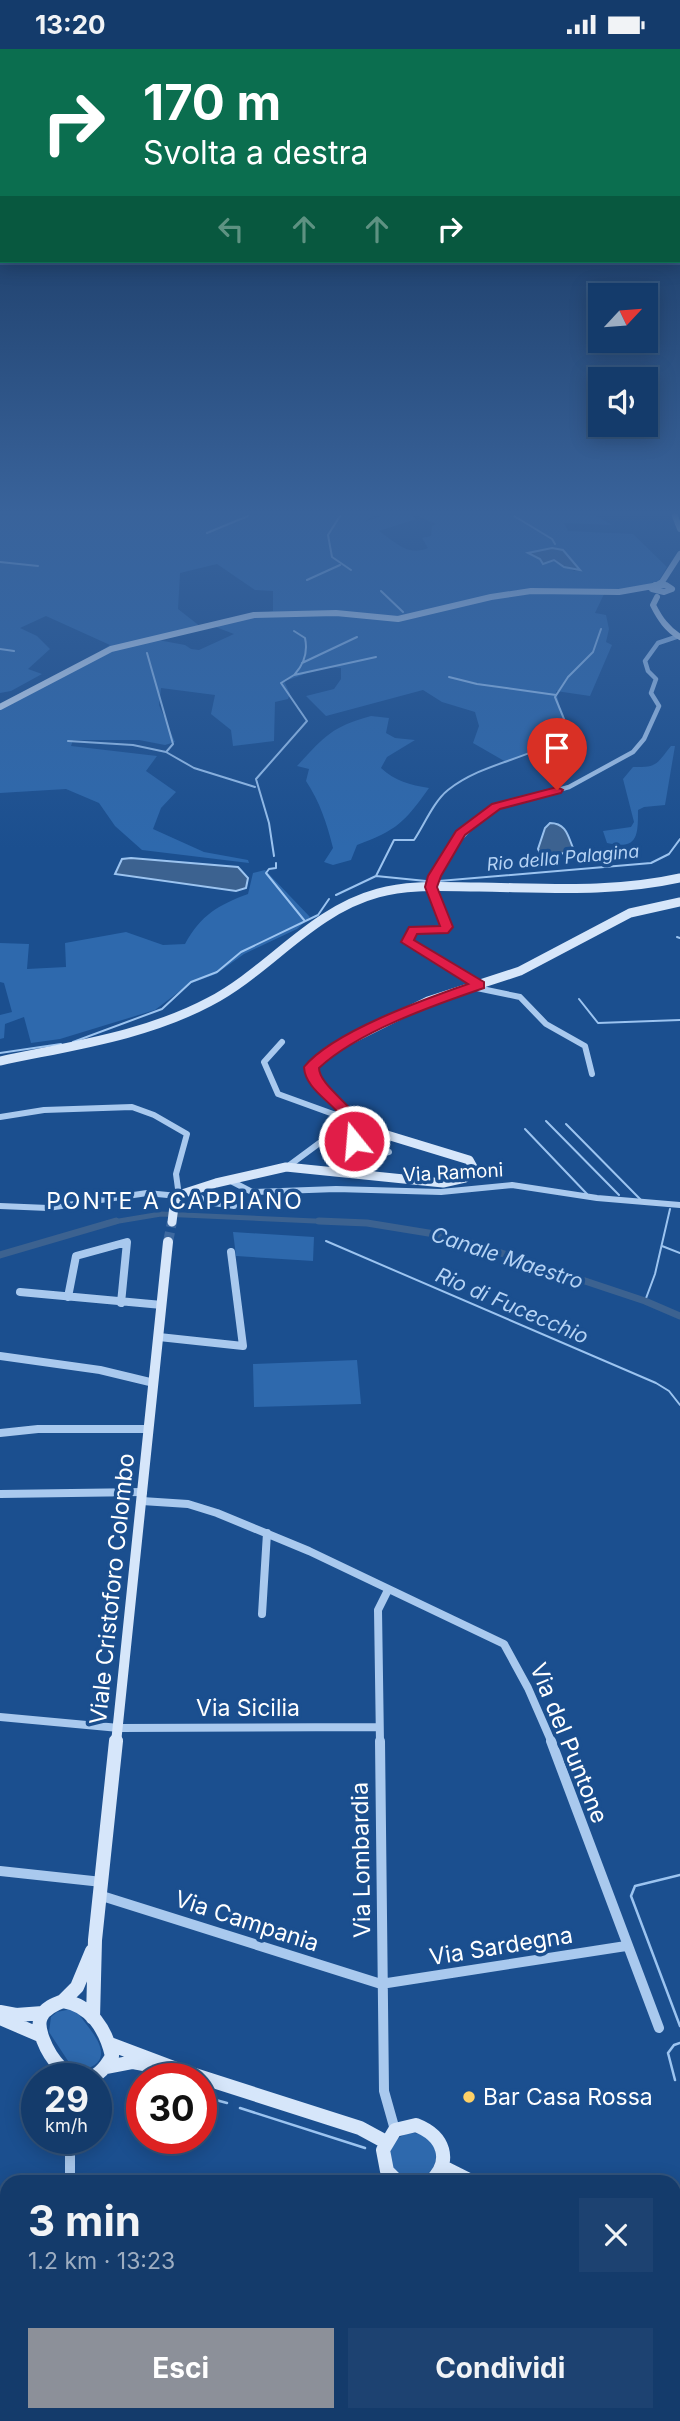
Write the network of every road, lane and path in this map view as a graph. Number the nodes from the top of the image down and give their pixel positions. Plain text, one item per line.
1 (207, 627) edge
2 (679, 637) edge
3 (0, 707) edge
4 (680, 878) edge
5 (431, 887) junction
6 (680, 902) edge
7 (476, 986) junction
8 (282, 1042) dead end
9 (0, 1061) edge
10 (592, 1074) dead end
11 (0, 1117) edge
12 (347, 1119) junction
13 (337, 1130) dead end
14 (389, 1152) dead end
15 (286, 1167) junction
16 (229, 1180) junction
17 (189, 1192) junction
18 (175, 1195) junction
19 (680, 1205) edge
20 (0, 1206) edge
21 (234, 1206) dead end
22 (172, 1222) tunnel mouth
23 (168, 1242) tunnel mouth
24 (231, 1252) dead end
25 (20, 1292) dead end
26 (68, 1297) junction
27 (121, 1303) junction
28 (162, 1305) junction
29 (159, 1337) junction
30 (0, 1356) edge
31 (154, 1383) junction
32 (149, 1429) junction
33 (0, 1433) edge
34 (0, 1494) edge
35 (142, 1496) junction
36 (267, 1533) junction
37 (388, 1590) junction
38 (262, 1614) dead end
39 (0, 1717) edge
40 (378, 1727) junction
41 (119, 1728) junction
42 (0, 1871) edge
43 (103, 1882) junction
44 (102, 1896) junction
45 (95, 1940) junction
46 (626, 1946) junction
47 (382, 1984) junction
48 (63, 2001) junction
49 (0, 2012) edge
50 (43, 2013) junction
51 (0, 2018) edge
52 (93, 2018) junction
53 (659, 2028) dead end
54 (40, 2035) junction
55 (110, 2044) junction
56 (57, 2063) edge
57 (109, 2063) edge
58 (160, 2063) edge
59 (217, 2082) edge
60 (389, 2136) junction
61 (70, 2154) edge
62 (443, 2167) junction
63 (70, 2175) edge
64 (392, 2175) edge
65 (436, 2175) edge
66 (459, 2175) edge

1 - 3 street
2 - 5 street
4 - 5 street
5 - 7 street
5 - 9 street
6 - 7 street
7 - 10 street
7 - 12 street
8 - 12 street
11 - 18 street
12 - 14 street
12 - 15 street
13 - 15 street
15 - 16 street
16 - 17 street
16 - 19 street, Via Ramoni
17 - 18 street
17 - 21 street
18 - 20 street
18 - 22 street
23 - 28 street, Viale Cristoforo Colombo
24 - 29 street
25 - 26 street
26 - 27 street
26 - 27 street
27 - 28 street
28 - 29 street, Viale Cristoforo Colombo
29 - 31 street, Viale Cristoforo Colombo
30 - 31 street
31 - 32 street, Viale Cristoforo Colombo
32 - 33 street
32 - 35 street, Viale Cristoforo Colombo
34 - 35 street, Via del Puntone
35 - 36 street, Via del Puntone
35 - 41 street, Viale Cristoforo Colombo
36 - 37 street, Via del Puntone
36 - 38 street
37 - 40 street, Via Lombardia
37 - 46 street, Via del Puntone
39 - 41 street, Via Sicilia
40 - 41 street, Via Sicilia
40 - 47 street, Via Lombardia
41 - 43 street, Viale Cristoforo Colombo
42 - 43 street
43 - 44 street, Viale Cristoforo Colombo
44 - 45 street, Viale Cristoforo Colombo
44 - 47 street, Via Campania
45 - 48 street, Viale Cristoforo Colombo
45 - 52 street, Viale Cristoforo Colombo
46 - 47 street, Via Sardegna
46 - 53 street, Via del Puntone
47 - 60 street, Via Lombardia
48 - 50 street
48 - 52 street
49 - 50 street
50 - 54 street
51 - 54 street
52 - 55 street
54 - 56 street
55 - 57 street
55 - 58 street
59 - 60 street
60 - 62 street
60 - 64 street
61 - 63 street
62 - 65 street
62 - 66 street

